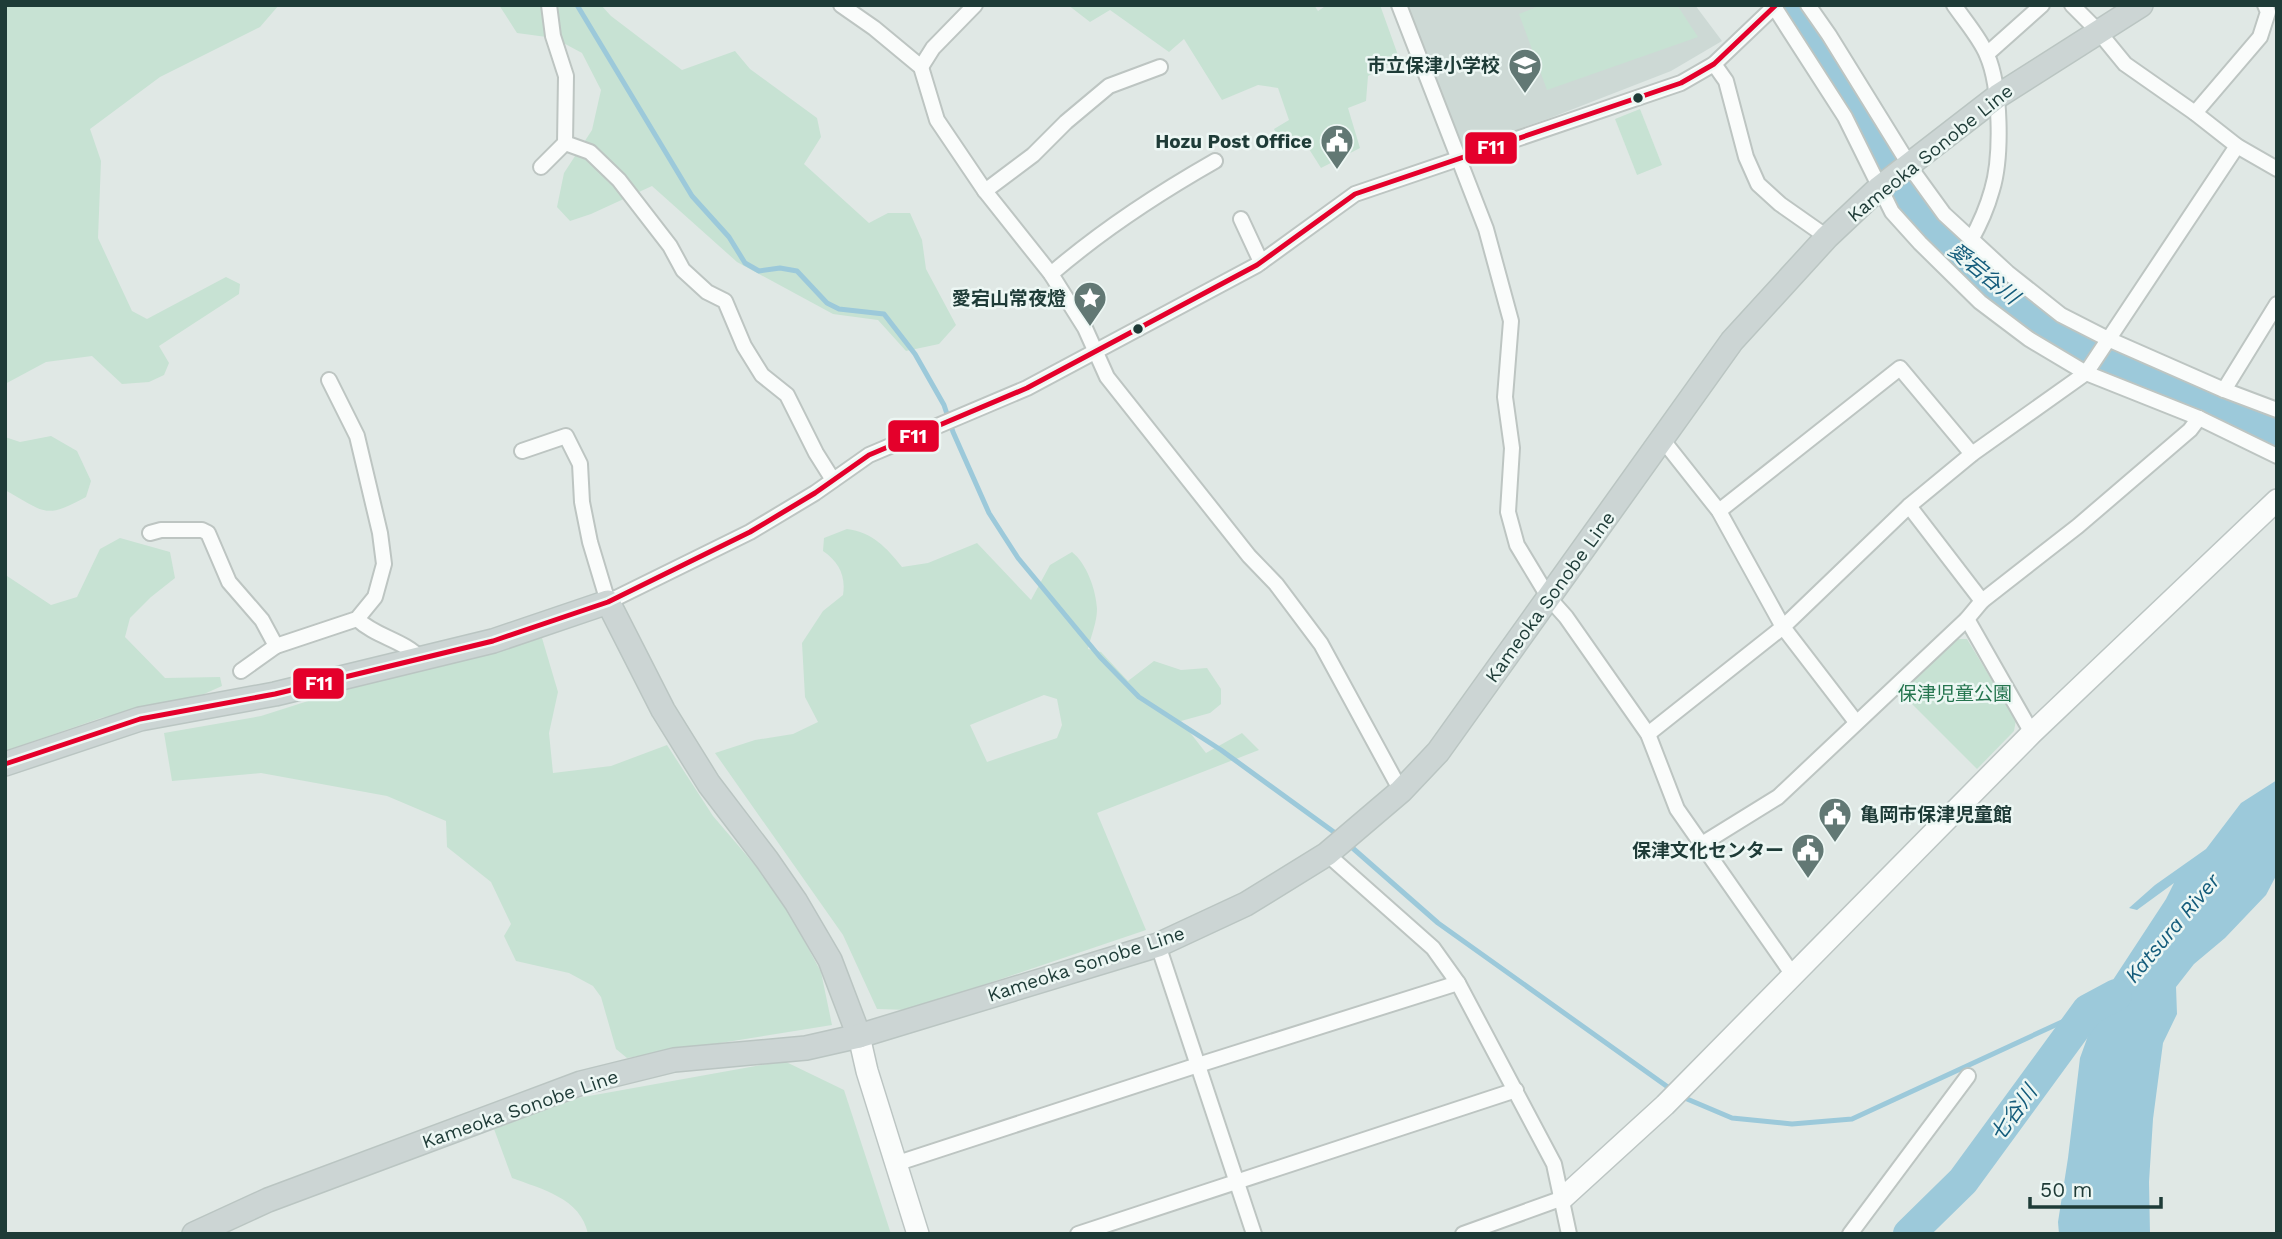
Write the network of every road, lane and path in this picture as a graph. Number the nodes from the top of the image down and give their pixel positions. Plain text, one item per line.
1 (549, 5) edge
2 (841, 5) edge
3 (975, 5) edge
4 (1399, 5) edge
5 (1808, 5) edge
6 (1954, 5) edge
7 (2042, 5) edge
8 (2072, 5) edge
9 (2141, 5) edge
10 (1774, 6) edge
11 (2270, 9) edge
12 (2098, 31) junction
13 (1987, 54) junction
14 (1714, 64) junction
15 (921, 67) junction
16 (1160, 67) dead end
17 (1998, 96) junction
18 (2195, 113) junction
19 (565, 143) junction
20 (2237, 146) junction
21 (1457, 158) junction
22 (1215, 160) dead end
23 (541, 167) dead end
24 (1907, 167) junction
25 (2277, 169) edge
26 (1882, 186) junction
27 (985, 191) junction
28 (1241, 219) dead end
29 (1827, 237) junction
30 (1971, 240) junction
31 (1261, 262) junction
32 (1051, 274) junction
33 (2277, 304) edge
34 (2105, 343) junction
35 (1095, 352) junction
36 (2088, 370) junction
37 (329, 380) dead end
38 (2224, 390) junction
39 (2277, 410) edge
40 (2199, 418) junction
41 (1662, 439) junction
42 (522, 451) dead end
43 (1972, 454) junction
44 (2277, 456) edge
45 (833, 480) junction
46 (2277, 500) edge
47 (1909, 506) junction
48 (1719, 511) junction
49 (150, 533) dead end
50 (1549, 598) junction
51 (1982, 601) junction
52 (608, 602) junction
53 (357, 619) junction
54 (1967, 619) junction
55 (1783, 627) junction
56 (276, 646) junction
57 (421, 659) junction
58 (240, 671) dead end
59 (1856, 722) junction
60 (1648, 733) junction
61 (2032, 733) junction
62 (5, 764) edge
63 (1401, 791) junction
64 (1702, 844) junction
65 (1331, 851) junction
66 (1158, 945) junction
67 (1793, 975) junction
68 (1458, 983) junction
69 (859, 1036) junction
70 (1198, 1065) junction
71 (1968, 1076) dead end
72 (1516, 1090) junction
73 (895, 1164) junction
74 (1235, 1181) junction
75 (1563, 1198) junction
76 (194, 1234) edge
77 (918, 1234) edge
78 (1078, 1234) edge
79 (1254, 1234) edge
80 (1463, 1234) edge
81 (1569, 1234) edge
82 (1850, 1234) edge

1 - 19 street
2 - 15 street
3 - 15 street
4 - 21 street
5 - 24 street
6 - 13 street
7 - 13 street
8 - 12 street
9 - 12 main road, Kameoka Sonobe Line
10 - 14 street
10 - 26 street
11 - 18 street
12 - 17 main road, Kameoka Sonobe Line
12 - 18 street
13 - 17 street
14 - 21 street
14 - 29 street
15 - 27 street
16 - 27 street
17 - 24 main road, Kameoka Sonobe Line
17 - 30 street
18 - 20 street
19 - 23 street
19 - 45 street
20 - 25 street
20 - 34 street
21 - 31 street
21 - 50 street
22 - 32 street
24 - 26 main road, Kameoka Sonobe Line
24 - 30 street
26 - 29 main road, Kameoka Sonobe Line
26 - 36 street
27 - 32 street
28 - 31 street
29 - 41 main road, Kameoka Sonobe Line
30 - 34 street
31 - 35 street
32 - 35 street
33 - 38 street
34 - 36 street
34 - 38 street
35 - 45 street
35 - 63 street
36 - 40 street
36 - 43 street
37 - 53 street
38 - 39 street
40 - 44 street
40 - 51 street
41 - 48 street
41 - 50 main road, Kameoka Sonobe Line
42 - 52 street
43 - 47 street
43 - 48 street
45 - 52 street
46 - 61 street
47 - 51 street
47 - 55 street
48 - 55 street
49 - 56 street
50 - 60 street
50 - 63 main road, Kameoka Sonobe Line
51 - 54 street
52 - 57 main road
52 - 69 main road
53 - 56 street
53 - 57 street
54 - 59 street
54 - 61 street
55 - 59 street
55 - 60 street
56 - 58 street
57 - 62 main road
59 - 64 street
60 - 64 street
61 - 67 street
63 - 65 main road, Kameoka Sonobe Line
64 - 67 street
65 - 66 main road, Kameoka Sonobe Line
65 - 68 street
66 - 69 main road, Kameoka Sonobe Line
66 - 70 street
67 - 75 street
68 - 70 street
68 - 72 street
69 - 73 street
69 - 76 main road, Kameoka Sonobe Line
70 - 73 street
70 - 74 street
71 - 82 street
72 - 74 street
72 - 75 street
73 - 77 street
74 - 78 street
74 - 79 street
75 - 80 street
75 - 81 street

